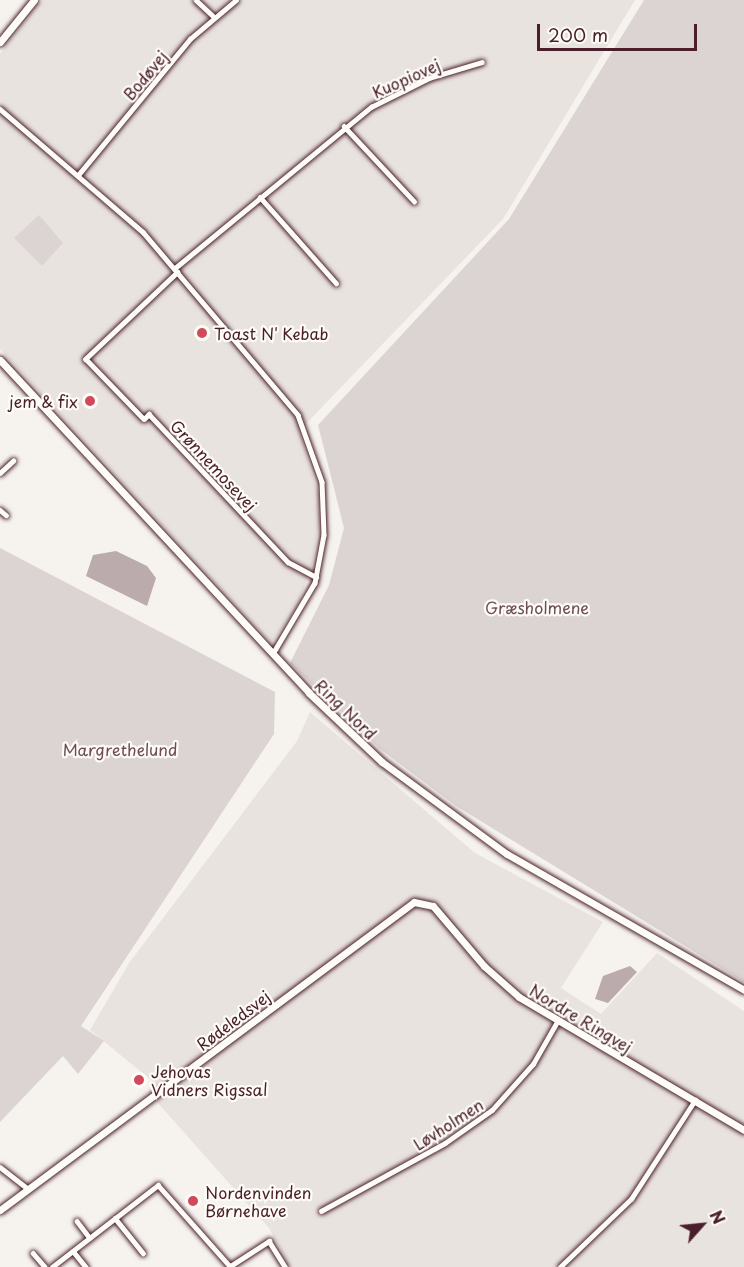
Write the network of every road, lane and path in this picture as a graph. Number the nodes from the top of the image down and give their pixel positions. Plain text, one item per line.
1 (34, 0) edge
2 (196, 0) edge
3 (236, 0) edge
4 (213, 16) junction
5 (0, 42) edge
6 (482, 62) dead end
7 (0, 110) edge
8 (344, 126) junction
9 (80, 174) junction
10 (260, 197) junction
11 (414, 201) dead end
12 (177, 270) junction
13 (336, 283) dead end
14 (0, 360) edge
15 (13, 461) dead end
16 (0, 473) edge
17 (0, 510) edge
18 (6, 515) dead end
19 (316, 577) junction
20 (273, 654) junction
21 (426, 903) joint
22 (744, 990) edge
23 (557, 1022) junction
24 (695, 1100) junction
25 (744, 1130) edge
26 (0, 1167) edge
27 (27, 1188) junction
28 (0, 1210) edge
29 (321, 1211) dead end
30 (115, 1218) junction
31 (77, 1221) dead end
32 (90, 1238) junction
33 (73, 1251) junction
34 (33, 1253) dead end
35 (143, 1253) dead end
36 (45, 1267) edge
37 (52, 1267) edge
38 (86, 1267) edge
39 (230, 1267) edge
40 (285, 1267) edge
41 (560, 1267) edge

1 - 5 main road
2 - 4 street
3 - 4 street, Bodøvej
4 - 9 street, Bodøvej
6 - 8 street, Kuopiovej
7 - 9 street
8 - 10 street, Kuopiovej
8 - 11 street
9 - 12 street
10 - 12 street, Kuopiovej
10 - 13 street
12 - 19 street
12 - 19 street, Grønnemosevej
14 - 20 main road, Ring Nord
15 - 16 street
17 - 18 street
19 - 20 street
20 - 22 main road, Ring Nord
21 - 23 main road, Nordre Ringvej
21 - 27 main road, Rødeledsvej
23 - 24 main road, Nordre Ringvej
23 - 29 street, Løvholmen
24 - 25 main road, Nordre Ringvej
24 - 41 street
26 - 27 street
27 - 28 main road, Rødeledsvej
30 - 32 street
30 - 35 street
30 - 39 street
31 - 32 street
32 - 33 street
33 - 37 street
33 - 38 street
34 - 36 street
39 - 40 street

